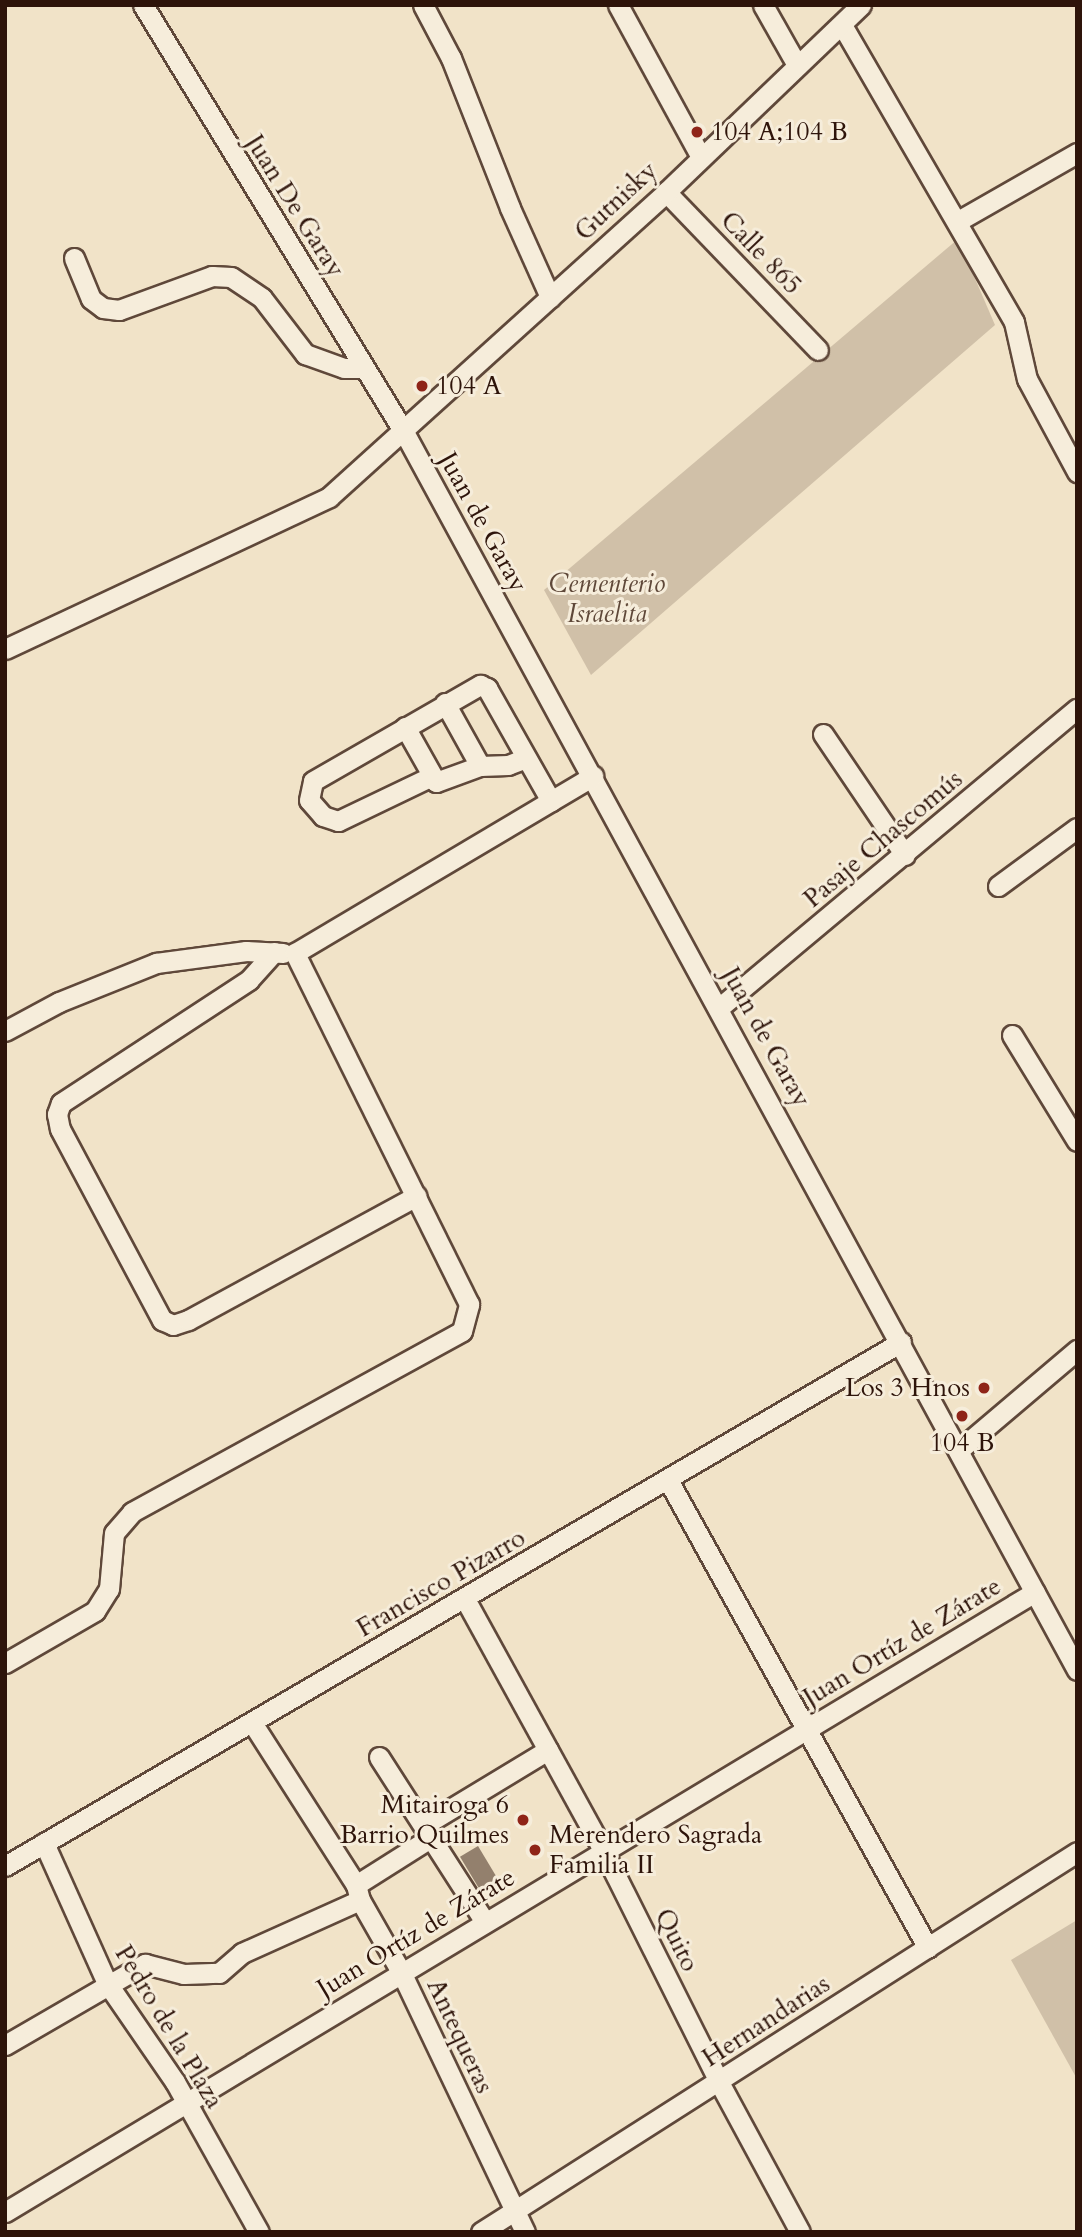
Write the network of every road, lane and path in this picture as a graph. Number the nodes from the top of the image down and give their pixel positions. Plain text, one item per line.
1 (143, 5) edge
2 (424, 5) edge
3 (618, 5) edge
4 (763, 5) edge
5 (850, 13) edge
6 (797, 65) junction
7 (1077, 153) edge
8 (701, 157) junction
9 (666, 192) junction
10 (958, 221) junction
11 (74, 258) dead end
12 (550, 297) junction
13 (818, 350) dead end
14 (364, 368) junction
15 (404, 432) junction
16 (1077, 471) edge
17 (5, 649) edge
18 (445, 703) junction
19 (1077, 709) edge
20 (405, 727) junction
21 (824, 734) dead end
22 (526, 758) junction
23 (480, 766) junction
24 (593, 776) junction
25 (430, 777) junction
26 (551, 802) junction
27 (1077, 828) edge
28 (905, 855) junction
29 (998, 886) dead end
30 (274, 952) junction
31 (295, 953) junction
32 (720, 1007) junction
33 (5, 1031) edge
34 (1012, 1035) dead end
35 (1077, 1141) edge
36 (416, 1196) junction
37 (901, 1342) junction
38 (1077, 1350) edge
39 (959, 1450) junction
40 (668, 1480) junction
41 (1035, 1592) junction
42 (465, 1599) junction
43 (5, 1663) edge
44 (1077, 1670) edge
45 (253, 1724) junction
46 (807, 1731) junction
47 (548, 1751) junction
48 (379, 1757) dead end
49 (428, 1831) junction
50 (44, 1843) junction
51 (603, 1850) junction
52 (1077, 1852) edge
53 (5, 1866) edge
54 (358, 1892) junction
55 (485, 1922) junction
56 (928, 1948) junction
57 (401, 1972) junction
58 (107, 1983) junction
59 (5, 2045) edge
60 (719, 2082) junction
61 (185, 2105) junction
62 (5, 2212) edge
63 (514, 2212) junction
64 (259, 2232) edge
65 (481, 2232) edge
66 (525, 2232) edge
67 (800, 2232) edge

1 - 14 street, Juan De Garay
2 - 12 street
3 - 8 street
4 - 6 street
5 - 6 street, Gutnisky
5 - 10 street
6 - 8 street, Gutnisky
7 - 10 street
8 - 9 street, Gutnisky
9 - 12 street, Gutnisky
9 - 13 street, Calle 865
10 - 16 street
11 - 14 street
12 - 15 street, Gutnisky
14 - 15 street, Juan De Garay
15 - 17 street, Gutnisky
15 - 24 street, Juan de Garay
18 - 20 street
18 - 22 street
18 - 23 street
19 - 28 street, Pasaje Chascomús
20 - 25 street
20 - 25 street
21 - 28 street
22 - 23 street
22 - 26 street
23 - 25 street
24 - 26 street
24 - 32 street, Juan de Garay
26 - 31 street
27 - 29 street
28 - 32 street, Pasaje Chascomús
30 - 31 street
30 - 33 street
30 - 36 street
31 - 36 street
32 - 37 street, Juan de Garay
34 - 35 street
36 - 43 street
37 - 39 street, Juan de Garay
37 - 40 street, Francisco Pizarro
38 - 39 street
39 - 41 street, Juan de Garay
40 - 42 street, Francisco Pizarro
40 - 46 street
41 - 44 street, Juan de Garay
41 - 46 street, Juan Ortíz de Zárate
42 - 45 street, Francisco Pizarro
42 - 47 street, Quito
45 - 50 street, Francisco Pizarro
45 - 54 street, Antequeras
46 - 51 street, Juan Ortíz de Zárate
46 - 56 street
47 - 49 street
47 - 51 street, Quito
48 - 49 street
49 - 54 street
49 - 55 street
50 - 53 street, Francisco Pizarro
50 - 58 street, Pedro de la Plaza
51 - 55 street, Juan Ortíz de Zárate
51 - 60 street, Quito
52 - 56 street, Hernandarias
54 - 57 street, Antequeras
54 - 58 street
55 - 57 street, Juan Ortíz de Zárate
56 - 60 street, Hernandarias
57 - 61 street, Juan Ortíz de Zárate
57 - 63 street, Antequeras
58 - 59 street
58 - 61 street, Pedro de la Plaza
60 - 63 street, Hernandarias
60 - 67 street, Quito
61 - 62 street, Juan Ortíz de Zárate
61 - 64 street, Pedro de la Plaza
63 - 65 street, Hernandarias
63 - 66 street, Antequeras

